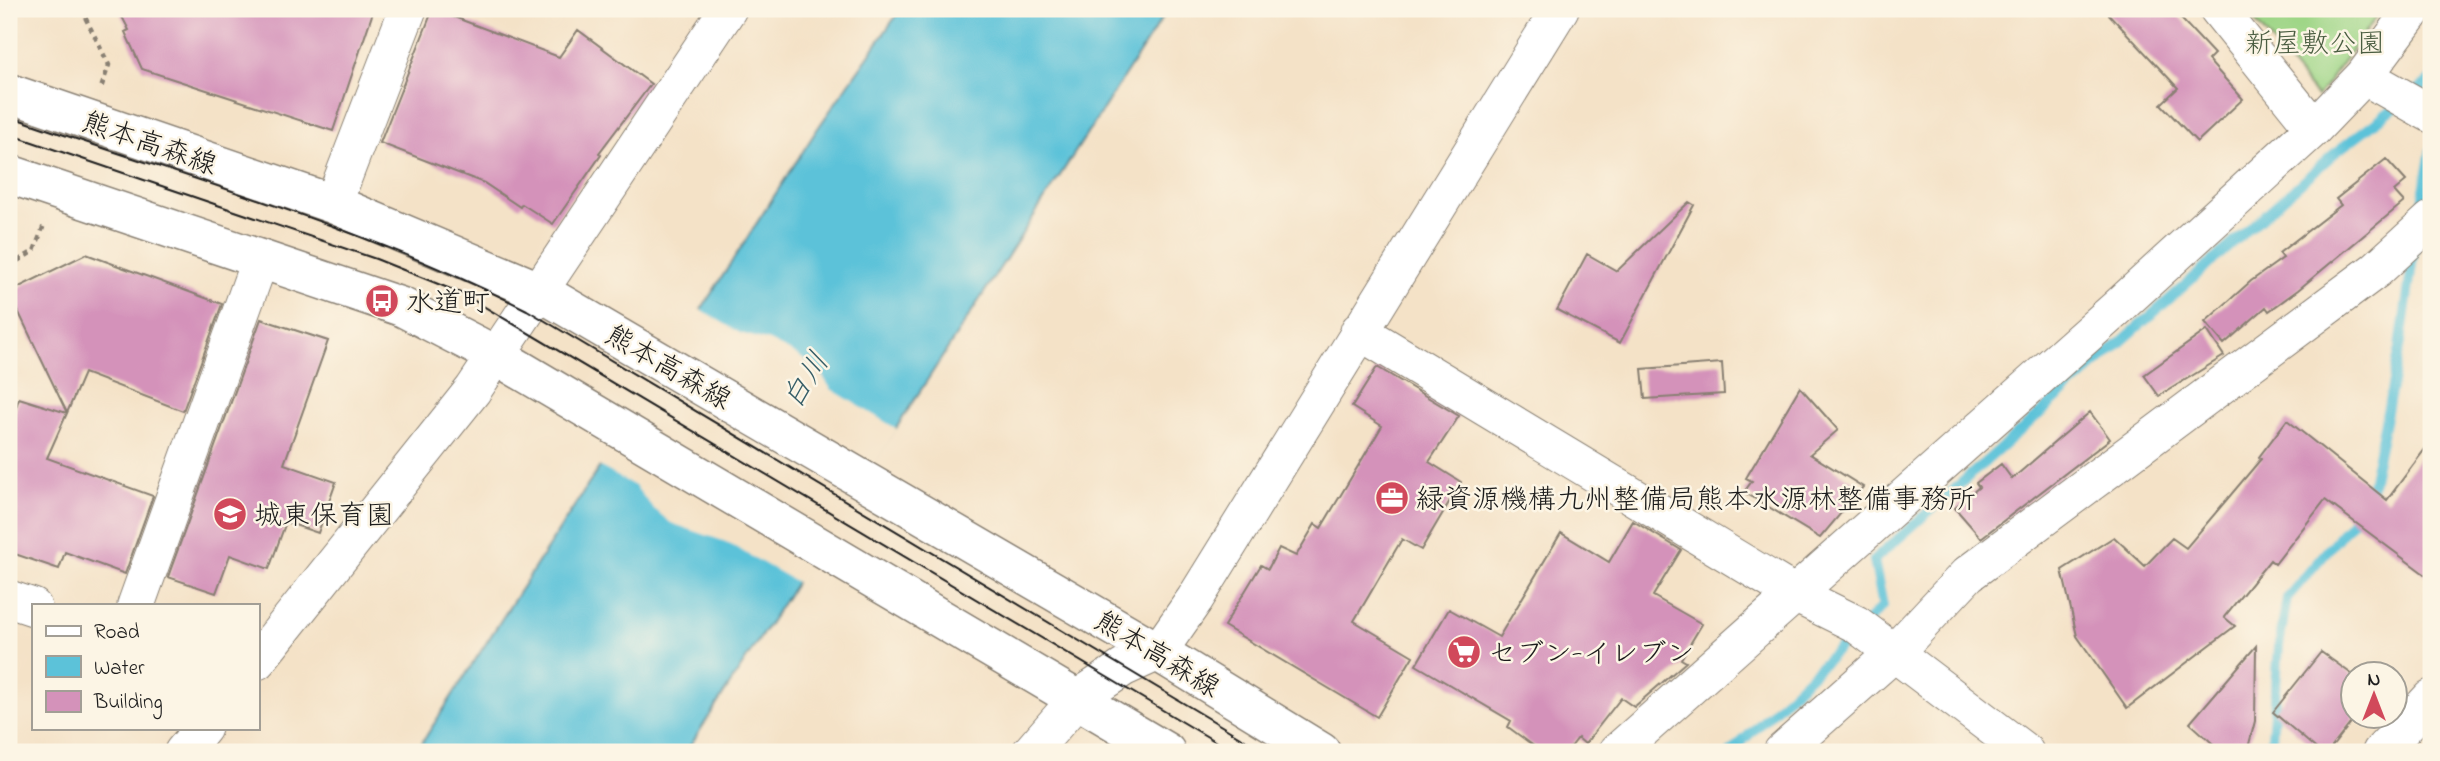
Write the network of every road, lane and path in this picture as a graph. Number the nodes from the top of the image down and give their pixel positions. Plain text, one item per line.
1 (408, 9) edge
2 (728, 9) edge
3 (1560, 9) edge
4 (2218, 9) edge
5 (2414, 9) edge
6 (2377, 85) junction
7 (9, 93) edge
8 (2431, 114) edge
9 (2314, 128) junction
10 (9, 174) edge
11 (333, 204) junction
12 (2431, 220) edge
13 (260, 259) junction
14 (539, 291) junction
15 (1359, 331) junction
16 (496, 356) junction
17 (1793, 593) junction
18 (9, 598) edge
19 (136, 604) edge
20 (32, 607) edge
21 (1877, 640) junction
22 (1158, 652) junction
23 (259, 658) edge
24 (1068, 693) junction
25 (2431, 698) edge
26 (202, 730) edge
27 (213, 730) edge
28 (183, 752) edge
29 (199, 752) edge
30 (1031, 752) edge
31 (1166, 752) edge
32 (1321, 752) edge
33 (1617, 752) edge
34 (1782, 752) edge
35 (2025, 752) edge
36 (2381, 752) edge

1 - 11 street
2 - 14 street
3 - 15 street
4 - 9 street
5 - 6 street
6 - 8 street
6 - 9 street
7 - 11 main road, 熊本高森線
9 - 17 street
10 - 13 main road
11 - 14 main road, 熊本高森線
12 - 21 street
13 - 16 main road
13 - 19 street
14 - 16 street
14 - 22 main road, 熊本高森線
15 - 17 street
15 - 22 street
16 - 23 street
16 - 24 main road
17 - 21 street
17 - 33 street
18 - 20 street
21 - 34 street
21 - 35 street
22 - 24 street
22 - 32 main road, 熊本高森線
24 - 30 street
24 - 31 main road
25 - 36 street
26 - 28 street
27 - 29 street

